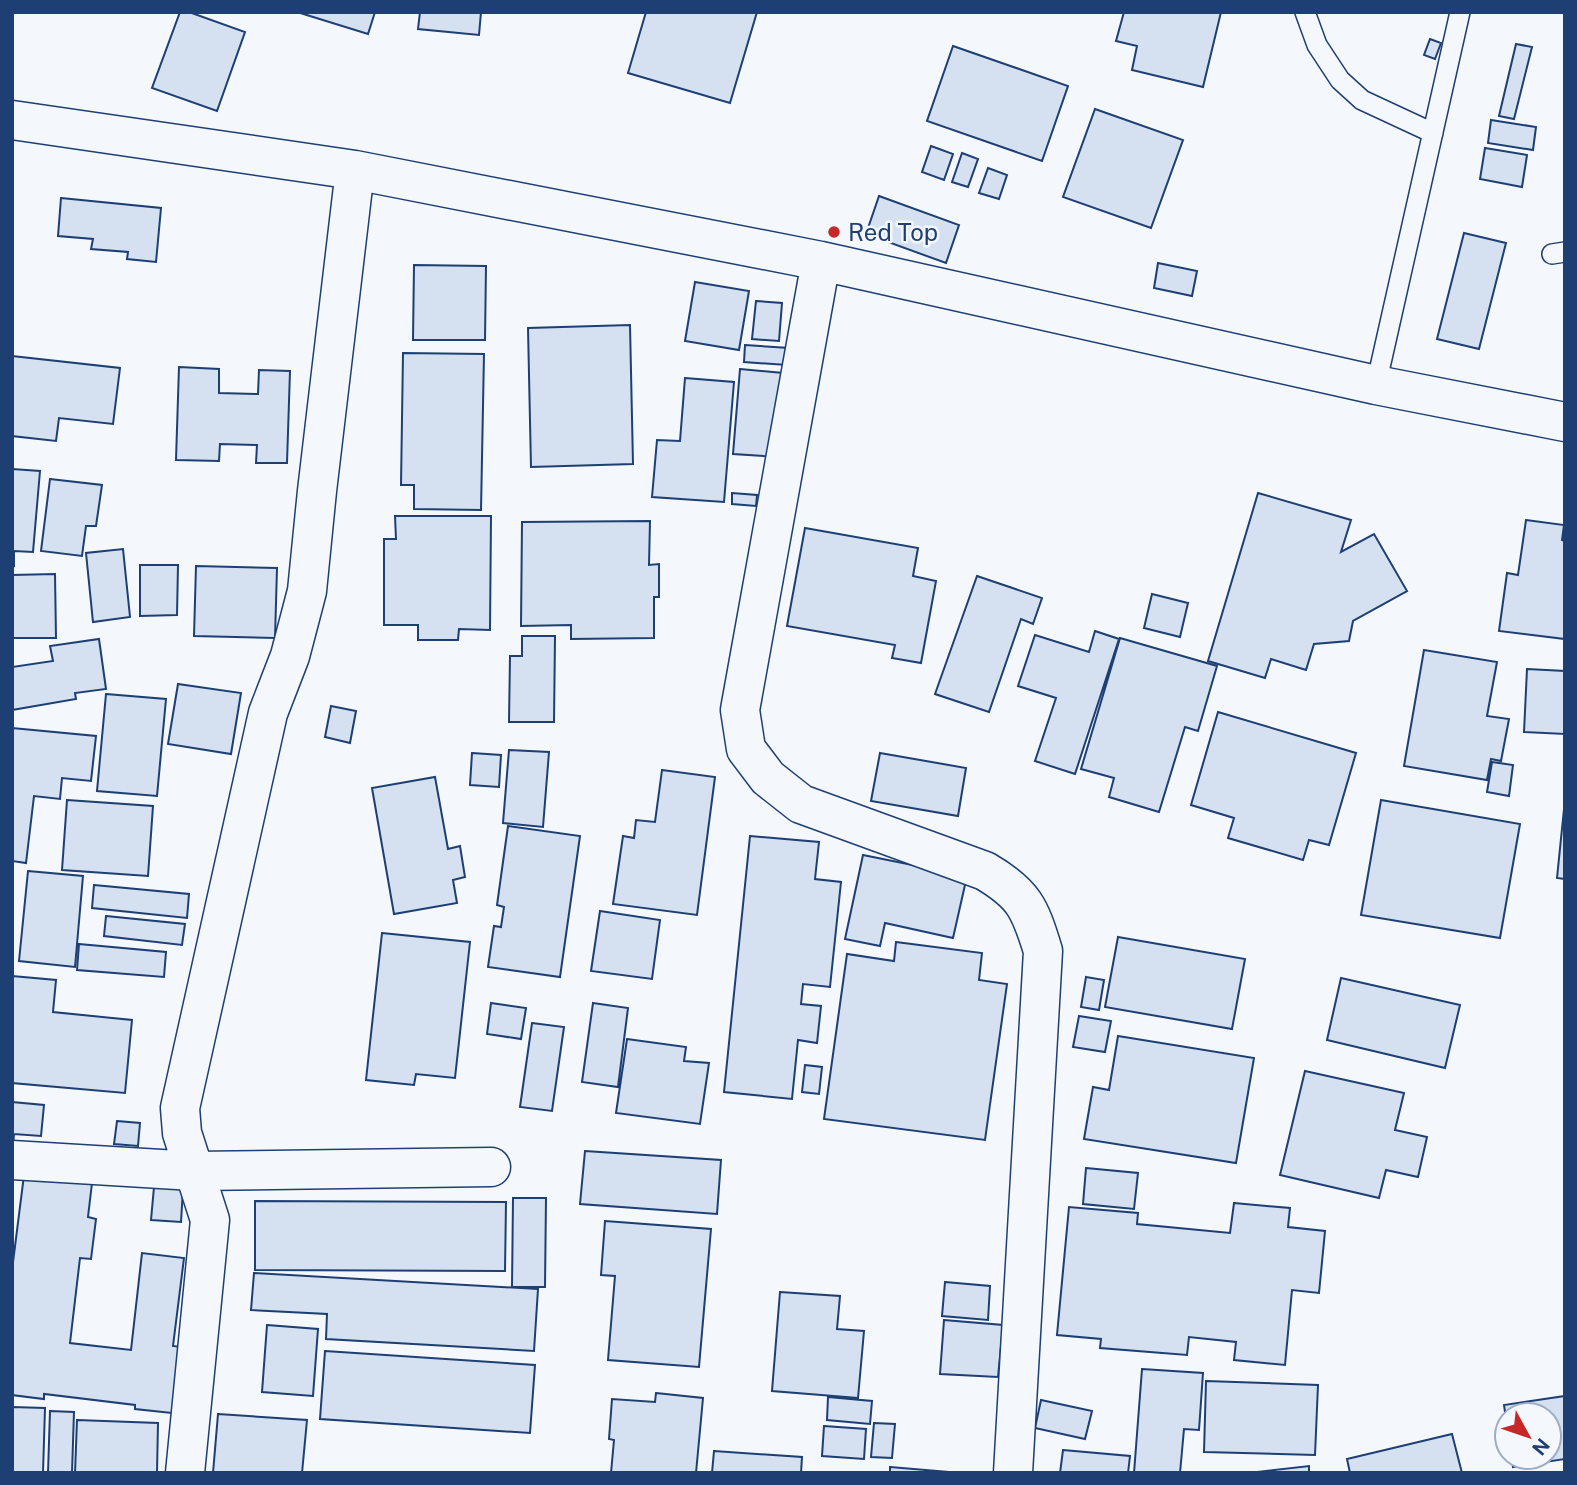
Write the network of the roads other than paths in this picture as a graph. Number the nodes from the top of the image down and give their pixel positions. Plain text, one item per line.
1 (1305, 12) edge
2 (1460, 12) edge
3 (12, 120) edge
4 (1433, 133) junction
5 (355, 170) junction
6 (821, 261) junction
7 (1377, 386) junction
8 (1565, 422) edge
9 (12, 1160) edge
10 (491, 1167) dead end
11 (194, 1171) junction
12 (185, 1473) edge
13 (1013, 1473) edge

1 - 4 lane
2 - 4 lane
3 - 5 street
4 - 7 lane
5 - 6 street
5 - 11 street
6 - 7 street
6 - 13 street
7 - 8 street
9 - 11 street
10 - 11 street
11 - 12 street

